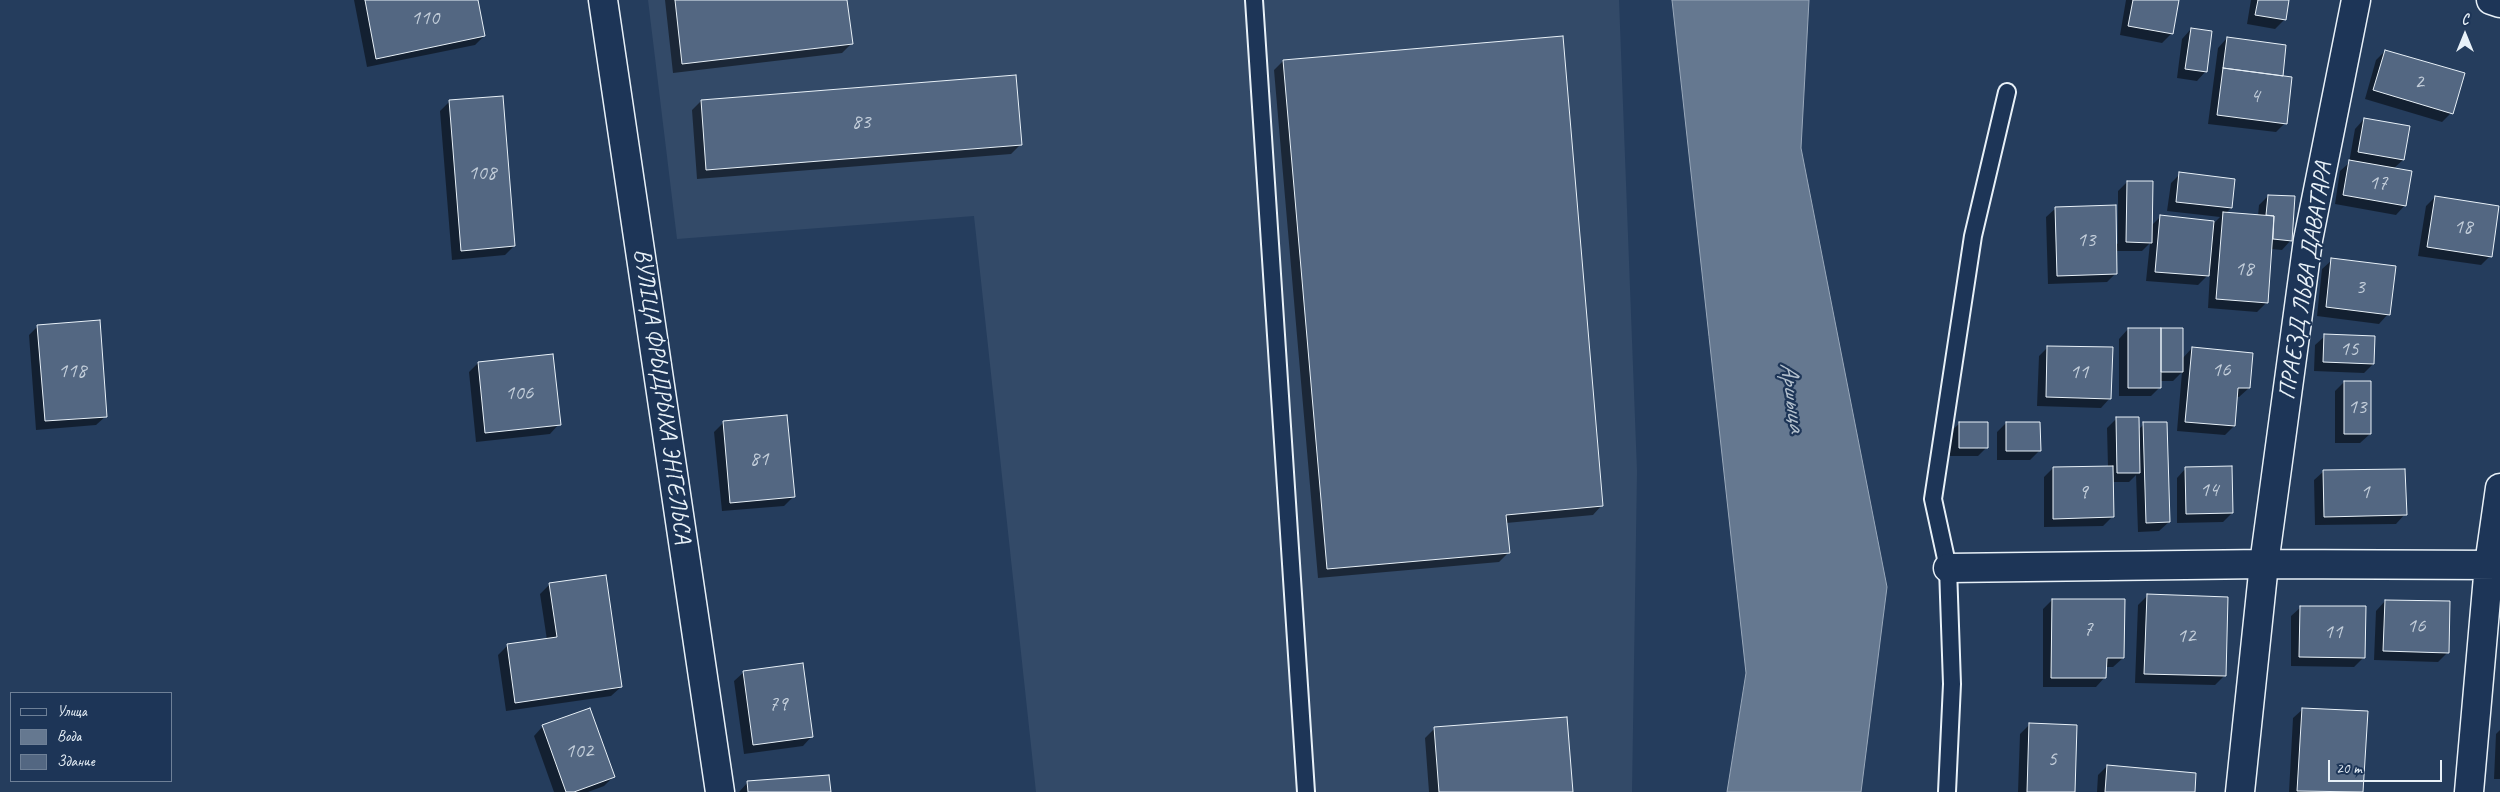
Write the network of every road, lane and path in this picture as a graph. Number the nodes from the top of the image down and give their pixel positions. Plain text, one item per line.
1 (603, 0) edge
2 (1254, 0) edge
3 (2356, 0) edge
4 (2491, 0) edge
5 (2500, 3) edge
6 (2007, 92) dead end
7 (2500, 488) edge
8 (2264, 564) junction
9 (2495, 565) edge
10 (1948, 568) junction
11 (720, 792) edge
12 (1306, 792) edge
13 (1947, 792) edge
14 (2240, 792) edge
15 (2469, 792) edge

1 - 11 street, ВУЛІЦА ФРЫДРЫХА ЭНГЕЛЬСА
2 - 12 lane
3 - 8 street, ПРАЕЗД ЛЬВА ДАВАТАРА
4 - 5 street
6 - 10 lane
7 - 9 street
8 - 9 street
8 - 10 street
8 - 14 street, ПРАЕЗД ЛЬВА ДАВАТАРА
9 - 15 street
10 - 13 lane

